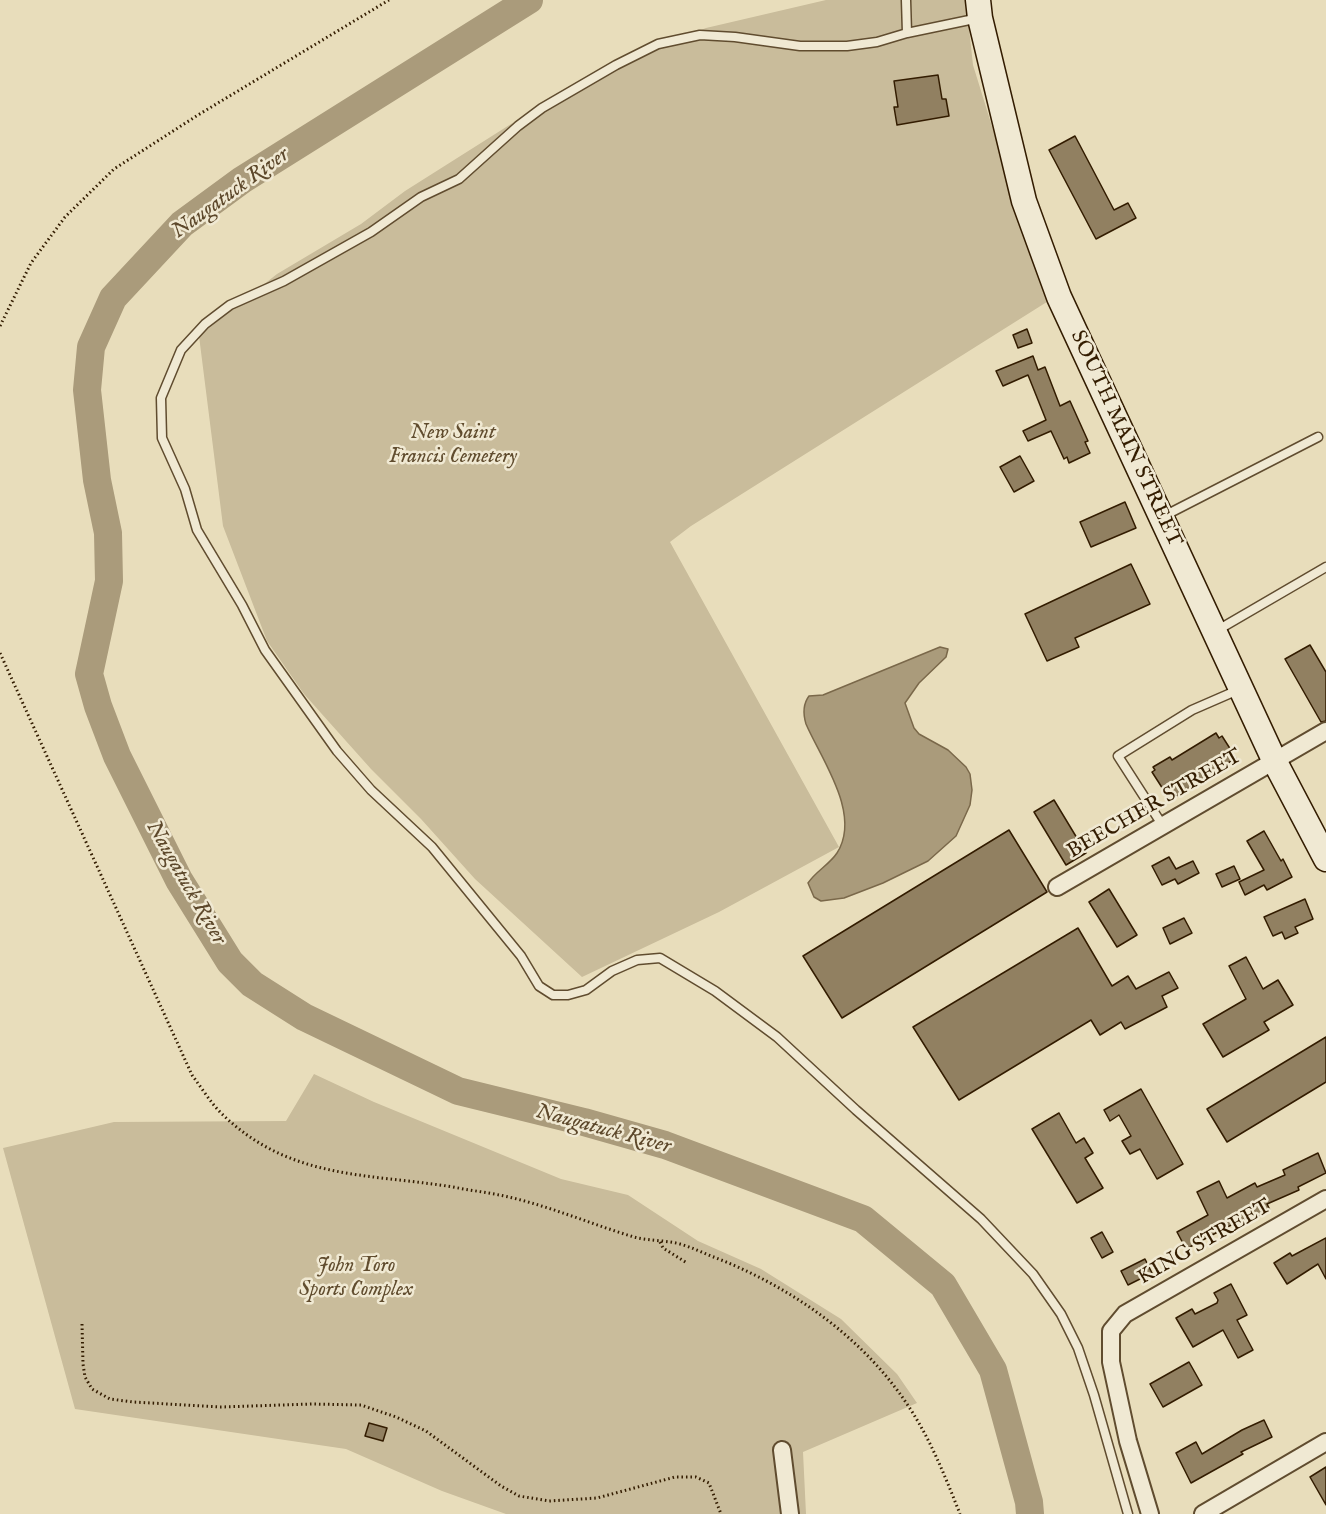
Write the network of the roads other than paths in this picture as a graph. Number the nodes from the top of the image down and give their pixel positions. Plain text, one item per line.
1 (906, 0) edge
2 (979, 9) edge
3 (907, 33) junction
4 (1318, 437) dead end
5 (1162, 517) junction
6 (1326, 567) edge
7 (1215, 631) junction
8 (1241, 689) junction
9 (1326, 731) edge
10 (1275, 762) junction
11 (1163, 826) junction
12 (1326, 859) edge
13 (1057, 887) dead end
14 (1326, 1199) edge
15 (1326, 1442) edge
16 (782, 1450) dead end
17 (790, 1514) edge
18 (1128, 1514) edge
19 (1150, 1514) edge
20 (1203, 1514) edge

1 - 3 lane
2 - 3 lane
2 - 5 main road, SOUTH MAIN STREET
3 - 18 lane
4 - 5 lane
5 - 7 main road, SOUTH MAIN STREET
6 - 7 lane
7 - 8 main road, SOUTH MAIN STREET
8 - 10 main road, SOUTH MAIN STREET
8 - 11 lane
9 - 10 street, BEECHER STREET
10 - 11 street, BEECHER STREET
10 - 12 main road, SOUTH MAIN STREET
11 - 13 street, BEECHER STREET
14 - 19 street, KING STREET
15 - 20 street
16 - 17 street

